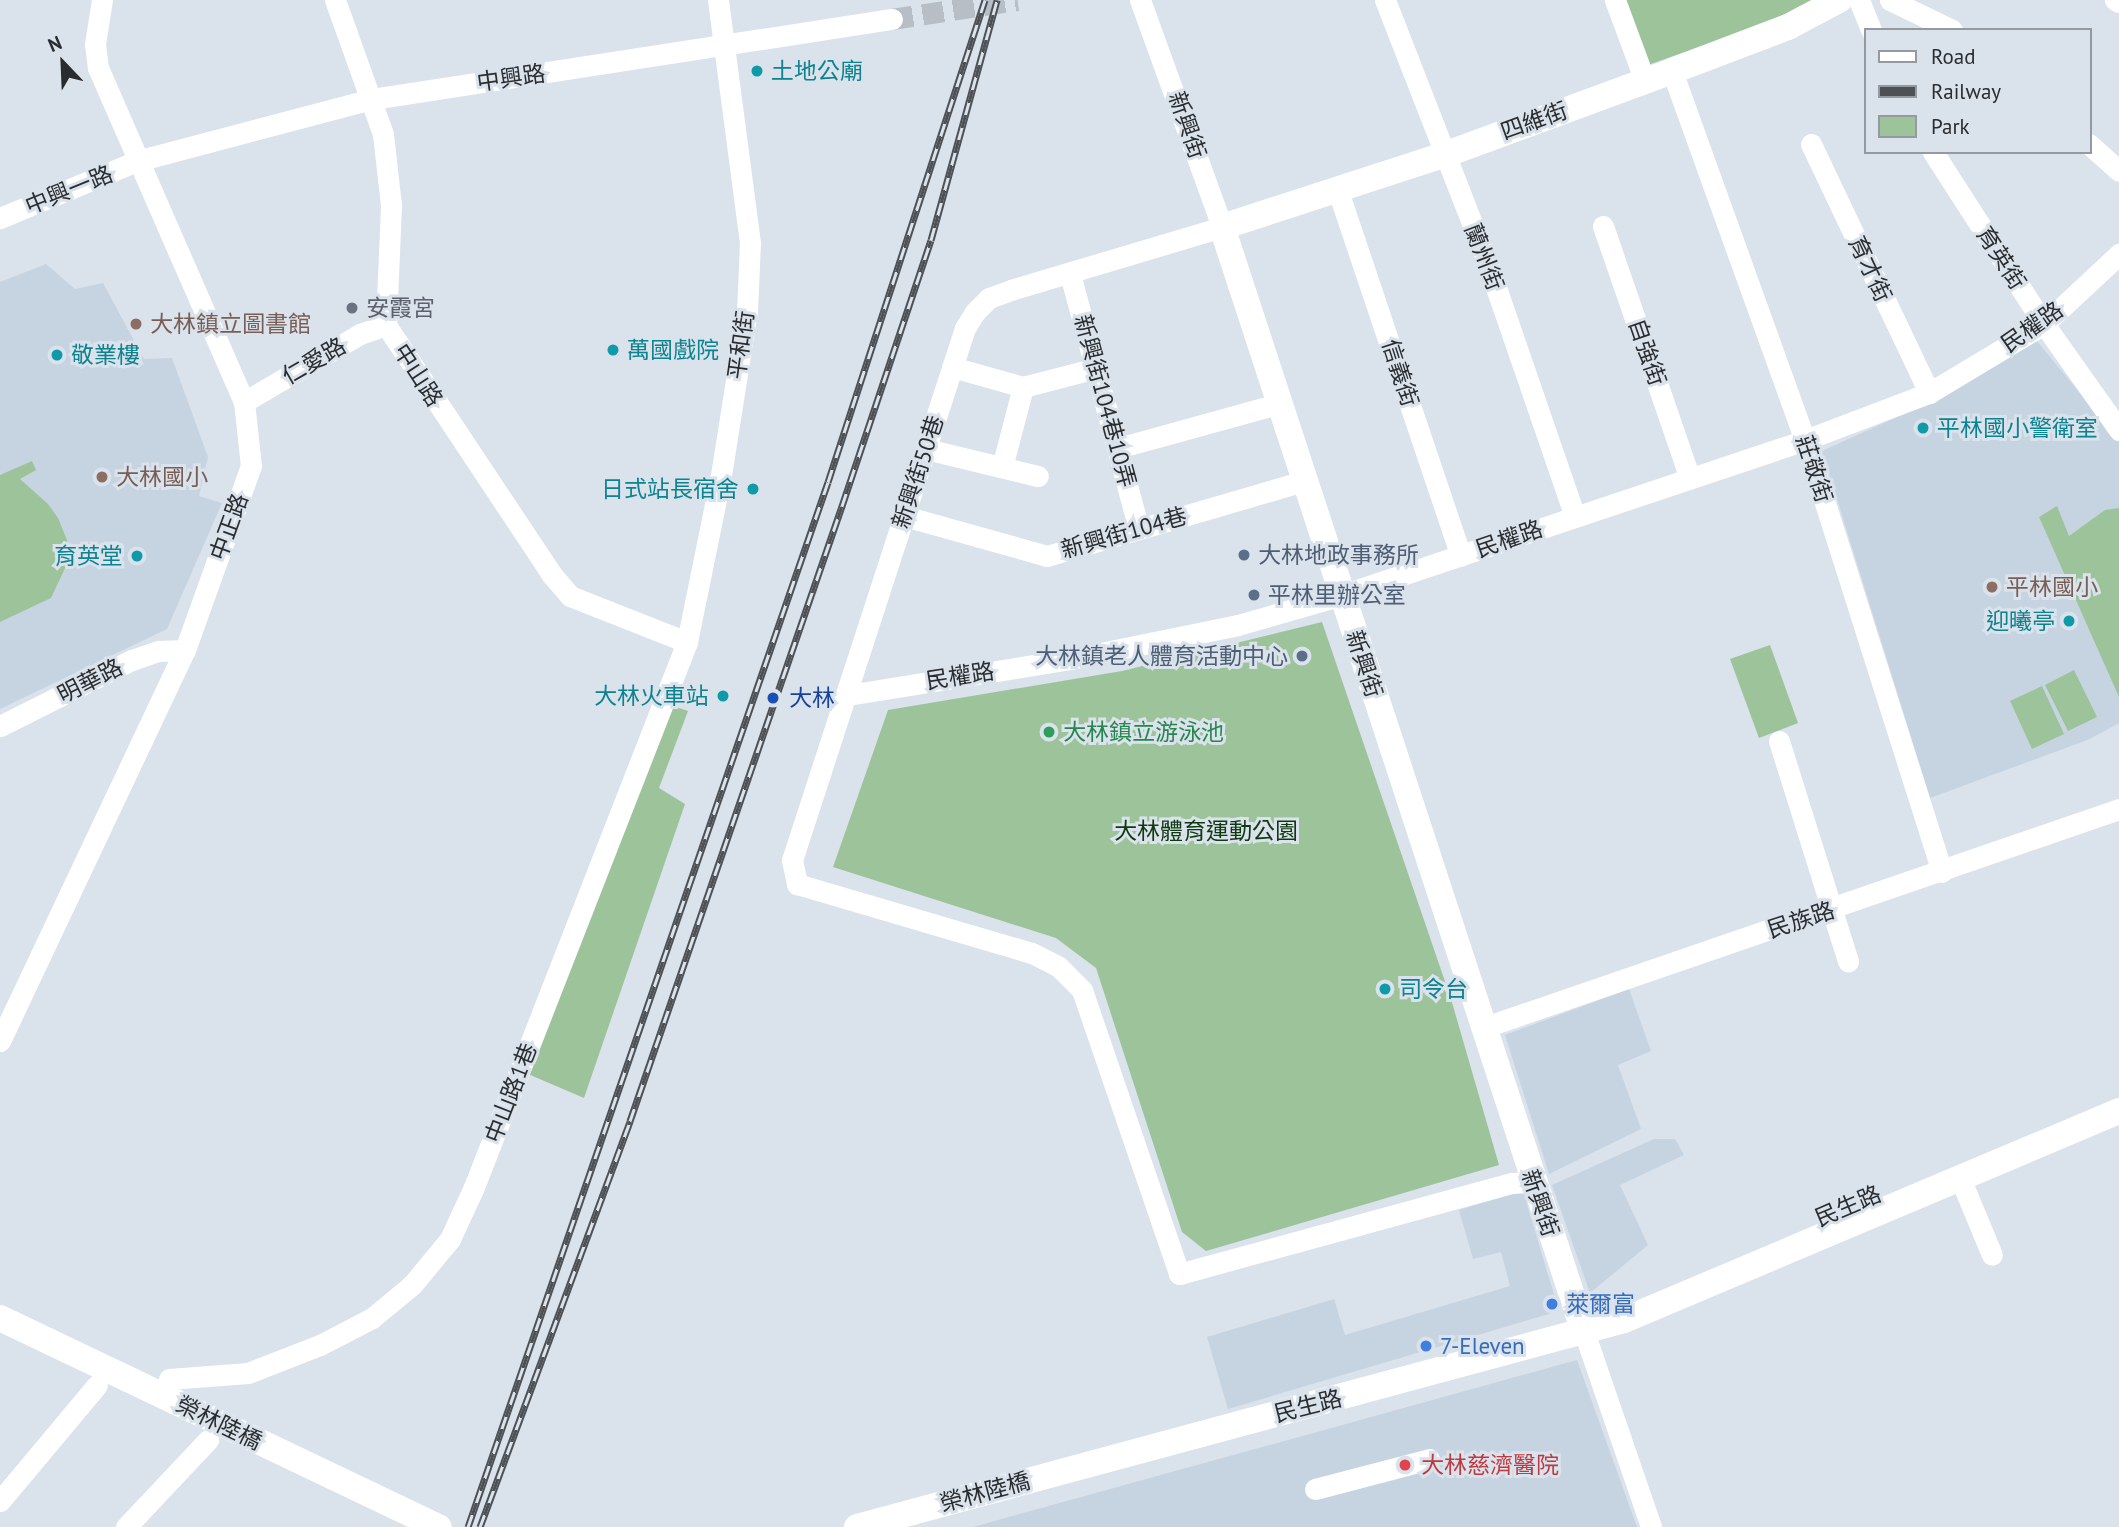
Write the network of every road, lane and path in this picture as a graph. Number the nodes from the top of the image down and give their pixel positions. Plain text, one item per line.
1 (102, 0) edge
2 (335, 0) edge
3 (718, 0) edge
4 (1140, 0) edge
5 (1385, 0) edge
6 (1615, 0) edge
7 (1839, 0) edge
8 (1859, 0) edge
9 (1890, 0) edge
10 (892, 19) tunnel mouth
11 (1870, 28) edge
12 (1948, 28) edge
13 (721, 46) junction
14 (1672, 71) junction
15 (1645, 80) junction
16 (372, 99) junction
17 (1811, 144) dead end
18 (2091, 146) edge
19 (1934, 154) edge
20 (1444, 155) junction
21 (136, 161) junction
22 (2119, 171) edge
23 (1338, 191) junction
24 (0, 218) edge
25 (1603, 226) dead end
26 (1222, 227) junction
27 (2119, 254) edge
28 (1070, 274) junction
29 (2044, 324) junction
30 (386, 325) junction
31 (952, 366) junction
32 (1096, 368) junction
33 (1023, 387) junction
34 (1929, 393) junction
35 (244, 402) junction
36 (1278, 404) junction
37 (2117, 422) edge
38 (1805, 440) junction
39 (926, 449) junction
40 (1118, 449) junction
41 (1002, 467) junction
42 (1038, 476) dead end
43 (1690, 478) junction
44 (1304, 481) junction
45 (904, 516) junction
46 (1575, 517) junction
47 (1139, 529) junction
48 (1461, 556) junction
49 (1342, 595) junction
50 (687, 642) junction
51 (185, 650) junction
52 (848, 695) junction
53 (0, 726) edge
54 (1779, 741) dead end
55 (2119, 810) edge
56 (1942, 872) junction
57 (1832, 910) junction
58 (1848, 961) dead end
59 (1482, 1028) junction
60 (0, 1041) edge
61 (2119, 1093) edge
62 (2119, 1111) edge
63 (1960, 1178) junction
64 (1533, 1182) junction
65 (1992, 1255) dead end
66 (0, 1318) edge
67 (1583, 1329) junction
68 (169, 1379) dead end
69 (97, 1385) dead end
70 (208, 1440) dead end
71 (1114, 1457) joint
72 (1429, 1459) dead end
73 (1315, 1489) dead end
74 (0, 1501) edge
75 (126, 1527) edge
76 (439, 1527) edge
77 (857, 1527) edge
78 (1651, 1527) edge

1 - 21 street, 中正路
2 - 16 street, 中山路
3 - 13 street, 平和街
4 - 26 street, 新興街
5 - 20 street, 蘭州街
6 - 15 street
7 - 14 main road, 四維街
8 - 11 street
9 - 12 street
10 - 13 street, 中興路
13 - 16 street, 中興路
13 - 50 street, 平和街
14 - 15 main road, 四維街
14 - 38 street, 莊敬街
15 - 20 main road, 四維街
16 - 21 street, 中興路
16 - 30 street, 中山路
17 - 34 street, 育才街
18 - 22 street
19 - 29 street, 育英街
20 - 23 main road, 四維街
20 - 46 street, 蘭州街
21 - 24 street, 中興一路
21 - 35 street, 中正路
23 - 26 main road, 四維街
23 - 48 street, 信義街
25 - 43 street, 自強街
26 - 28 street, 新興街50巷
26 - 36 main road, 新興街
27 - 29 street, 民權路
28 - 31 street, 新興街50巷
28 - 32 street, 新興街104巷10弄
29 - 34 street, 民權路
29 - 37 street, 育英街
30 - 35 street, 仁愛路
30 - 50 street, 中山路
31 - 33 street
31 - 39 street, 新興街50巷
32 - 33 street
32 - 40 street, 新興街104巷10弄
33 - 41 street
34 - 38 street, 民權路
35 - 51 street, 中正路
36 - 40 street
36 - 44 main road, 新興街
38 - 43 street, 民權路
38 - 56 street, 莊敬街
39 - 41 street
39 - 45 street, 新興街50巷
40 - 47 street, 新興街104巷10弄
41 - 42 street
43 - 46 street, 民權路
44 - 47 street, 新興街104巷
44 - 49 main road, 新興街
45 - 47 street, 新興街104巷
45 - 52 street, 新興街50巷
46 - 48 street, 民權路
48 - 49 street, 民權路
49 - 52 street, 民權路
49 - 59 main road, 新興街
50 - 68 street, 中山路1巷
51 - 53 street, 明華路
51 - 60 street, 中正路
52 - 64 street, 新興街50巷
54 - 57 street
55 - 56 street, 民族路
56 - 57 street, 民族路
57 - 58 street
57 - 59 street, 民族路
59 - 64 main road, 新興街
61 - 67 main road, 民生路
62 - 63 main road, 民生路
63 - 65 street
63 - 67 main road, 民生路
64 - 67 main road, 新興街
66 - 76 main road, 榮林陸橋
67 - 71 main road, 民生路
67 - 78 street
69 - 74 street
70 - 75 street
71 - 77 main road, 榮林陸橋
72 - 73 street

